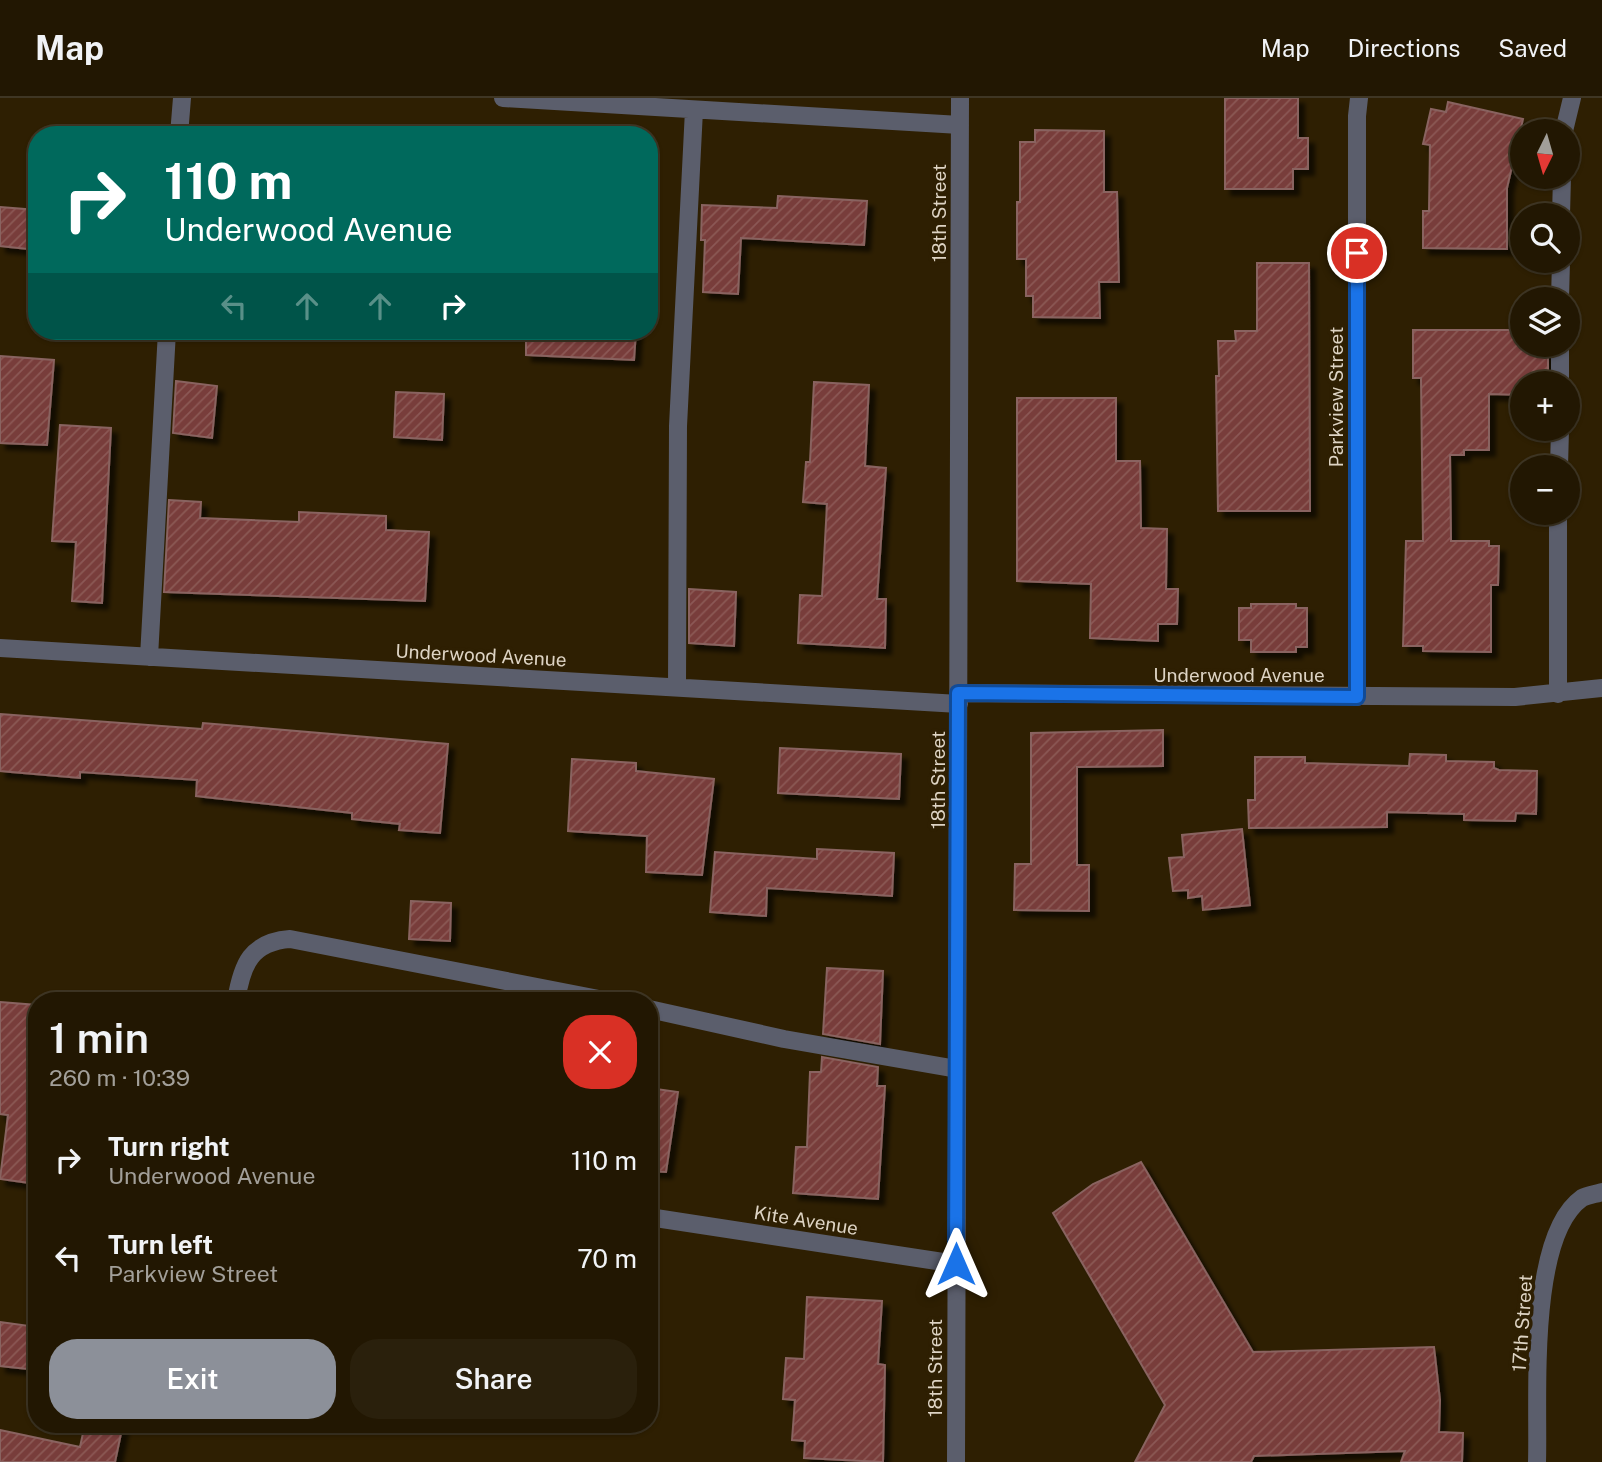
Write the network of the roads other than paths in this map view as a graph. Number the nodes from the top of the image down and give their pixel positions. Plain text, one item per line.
1 (182, 98) edge
2 (503, 98) edge
3 (960, 98) edge
4 (1360, 98) edge
5 (1572, 98) edge
6 (694, 110) junction
7 (1567, 119) edge
8 (960, 125) junction
9 (180, 126) edge
10 (167, 340) edge
11 (1558, 525) edge
12 (0, 648) edge
13 (149, 657) junction
14 (677, 687) junction
15 (1602, 688) edge
16 (1558, 694) junction
17 (1357, 697) junction
18 (959, 698) junction
19 (239, 992) edge
20 (563, 992) edge
21 (658, 1011) edge
22 (957, 1069) junction
23 (1602, 1192) edge
24 (658, 1218) edge
25 (956, 1264) junction
26 (956, 1462) edge
27 (1537, 1462) edge

1 - 9 street
2 - 6 street
3 - 8 street, 18th Street
4 - 17 street, Parkview Street
5 - 7 street
6 - 8 street
6 - 14 street
8 - 18 street, 18th Street
10 - 13 street
11 - 16 street
12 - 13 street, Underwood Avenue
13 - 14 street, Underwood Avenue
14 - 18 street, Underwood Avenue
15 - 16 street, Underwood Avenue
16 - 17 street, Underwood Avenue
17 - 18 street, Underwood Avenue
18 - 22 street, 18th Street
19 - 20 street
21 - 22 street
22 - 25 street, 18th Street
23 - 27 street, 17th Street
24 - 25 street, Kite Avenue
25 - 26 street, 18th Street

